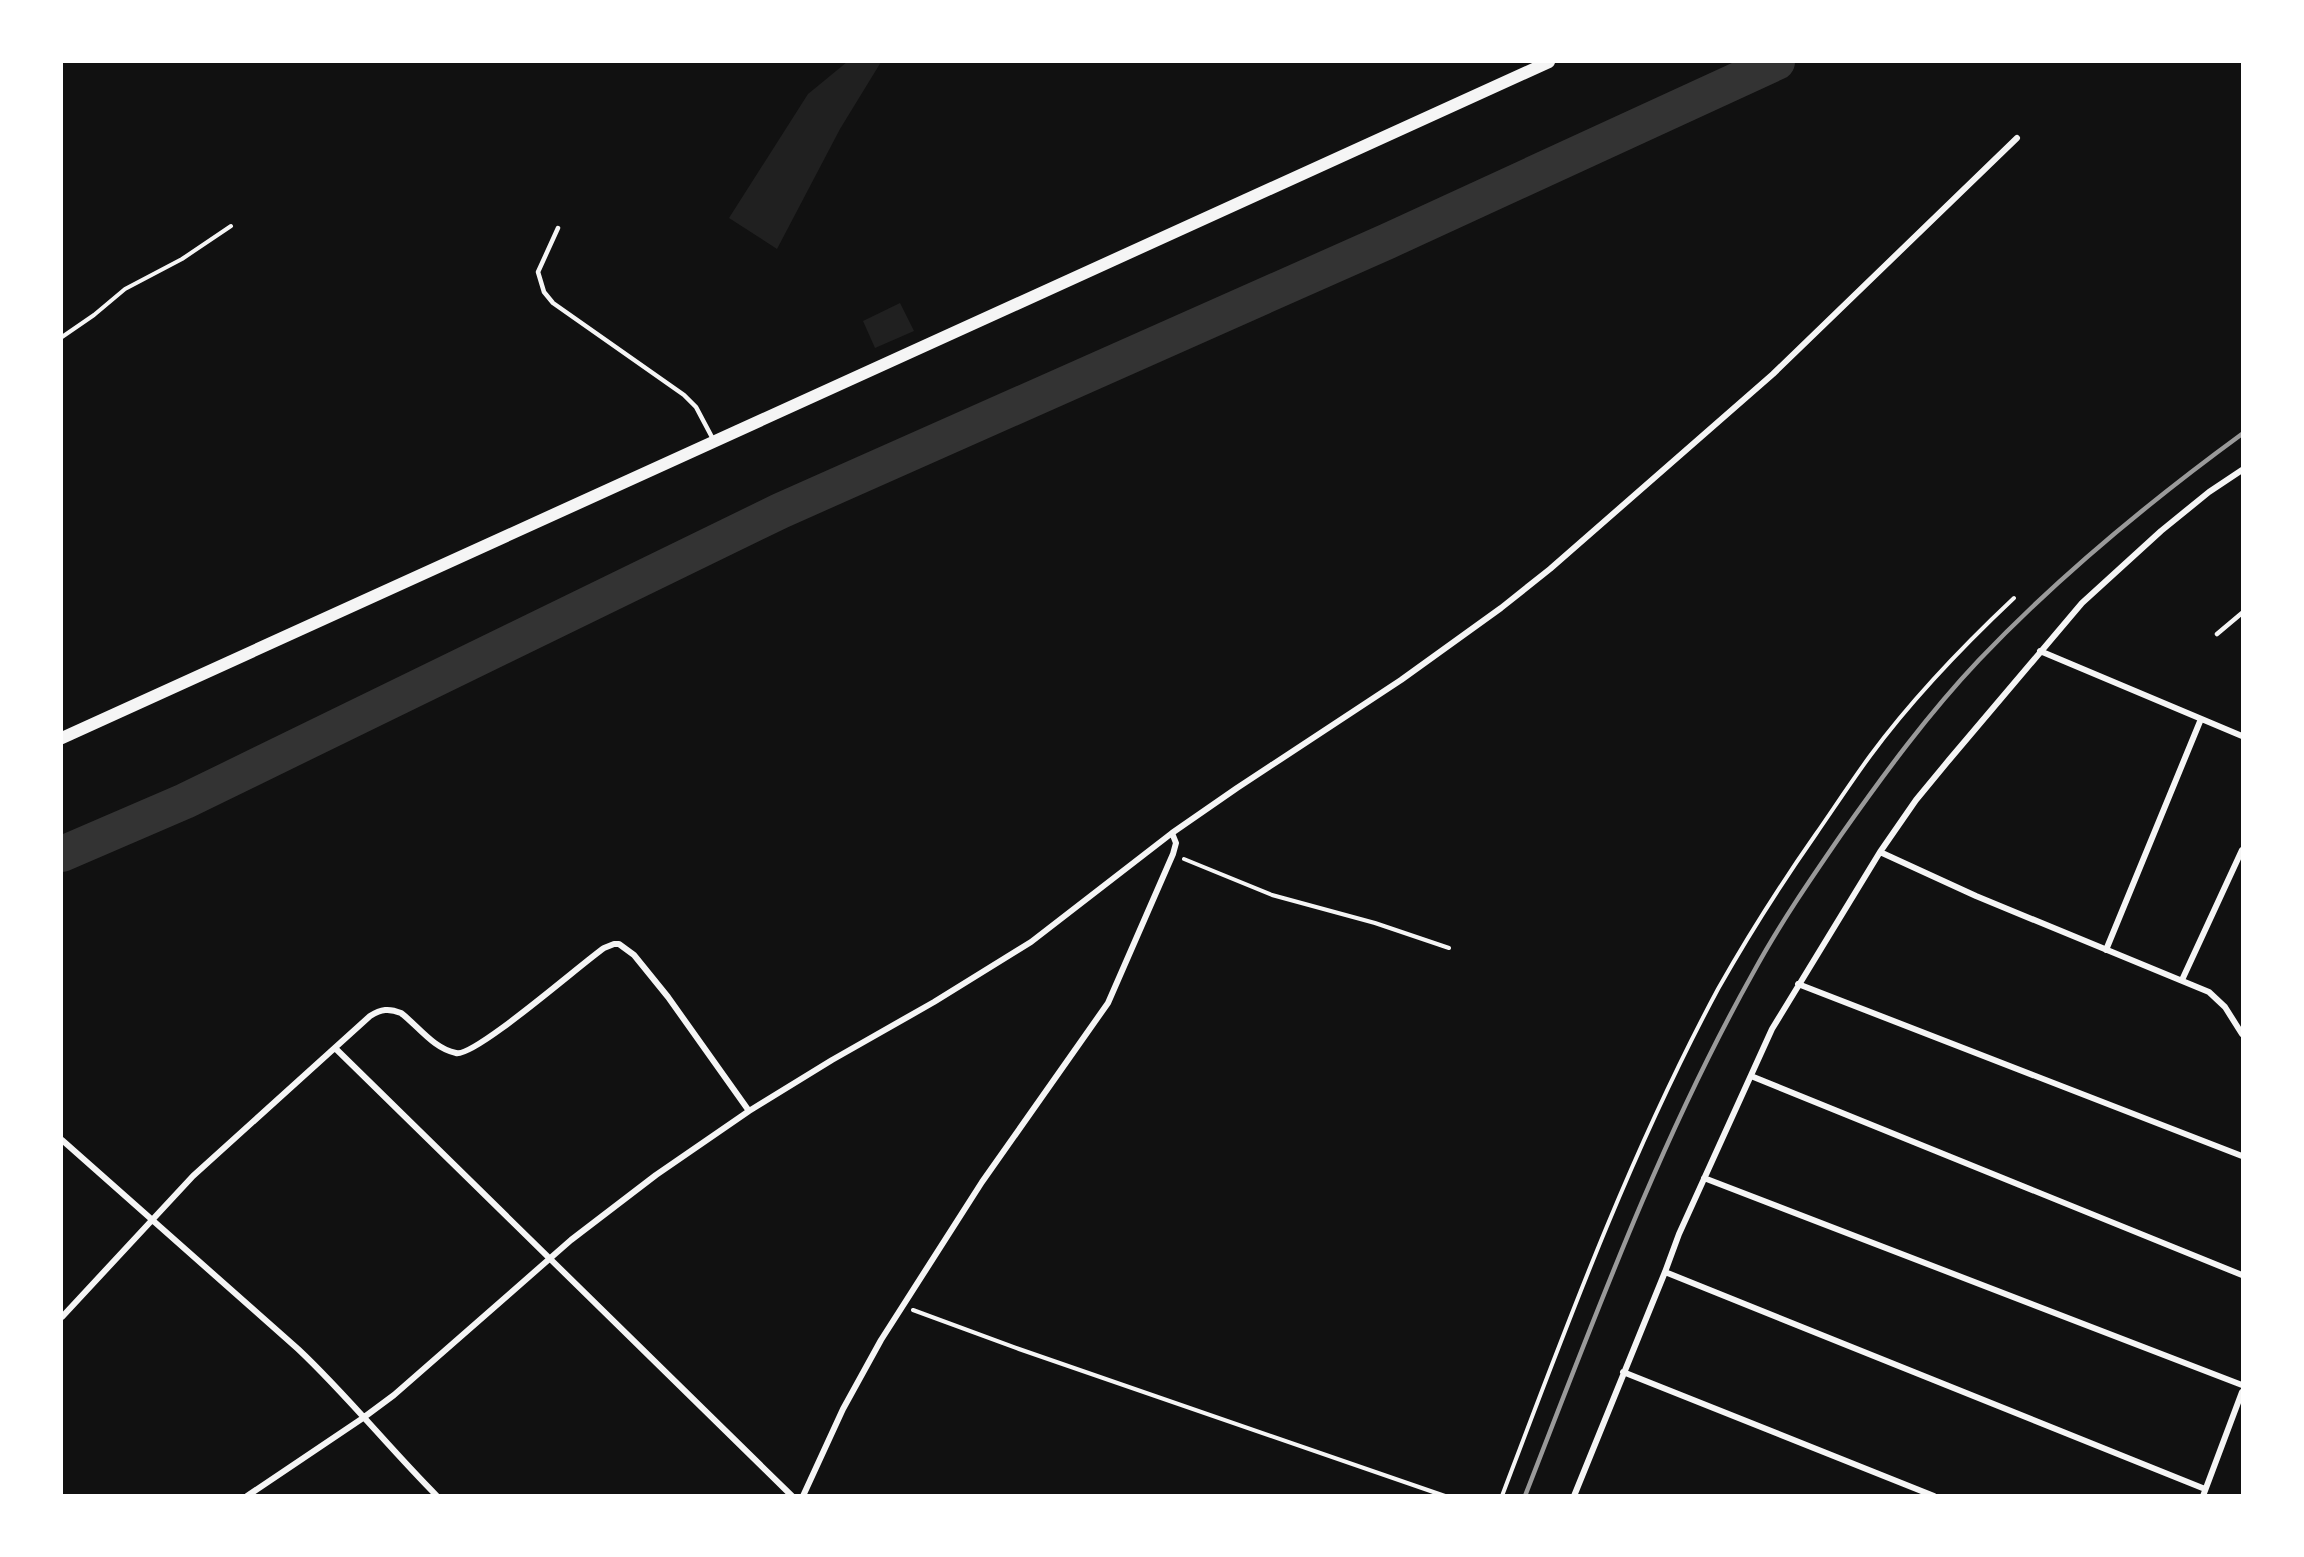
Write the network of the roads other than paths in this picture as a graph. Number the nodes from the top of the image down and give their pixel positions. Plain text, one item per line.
1 (1549, 62) edge
2 (2017, 138) dead end
3 (558, 228) dead end
4 (714, 441) junction
5 (2242, 470) edge
6 (2242, 613) edge
7 (2217, 634) dead end
8 (2040, 651) junction
9 (2201, 719) junction
10 (2242, 736) edge
11 (62, 738) edge
12 (1172, 833) junction
13 (2242, 850) edge
14 (1880, 852) junction
15 (2106, 950) junction
16 (2182, 980) junction
17 (1798, 984) junction
18 (2242, 1034) edge
19 (335, 1048) junction
20 (1750, 1076) junction
21 (750, 1112) junction
22 (62, 1140) edge
23 (2242, 1155) edge
24 (1704, 1178) junction
25 (153, 1219) junction
26 (551, 1257) junction
27 (1665, 1272) junction
28 (2242, 1275) edge
29 (62, 1317) edge
30 (1623, 1372) junction
31 (2242, 1385) edge
32 (2242, 1392) edge
33 (363, 1418) junction
34 (2204, 1492) edge
35 (247, 1496) edge
36 (437, 1496) edge
37 (792, 1496) edge
38 (803, 1496) edge
39 (1574, 1496) edge
40 (1934, 1496) edge

1 - 4 main road
2 - 12 street
3 - 4 lane
4 - 11 main road
5 - 8 street
6 - 7 lane
8 - 9 street
8 - 14 street
9 - 10 street
9 - 15 street
12 - 21 street
12 - 38 street
13 - 16 street
14 - 15 street
14 - 17 street
15 - 16 street
16 - 18 street
17 - 20 street
17 - 23 street
19 - 21 street
19 - 25 street
19 - 26 street
20 - 24 street
20 - 28 street
21 - 26 street
22 - 25 street
24 - 27 street
24 - 31 street
25 - 29 street
25 - 33 street
26 - 33 street
26 - 37 street
27 - 30 street
27 - 34 street
30 - 39 street
30 - 40 street
32 - 34 street
33 - 35 street
33 - 36 street

